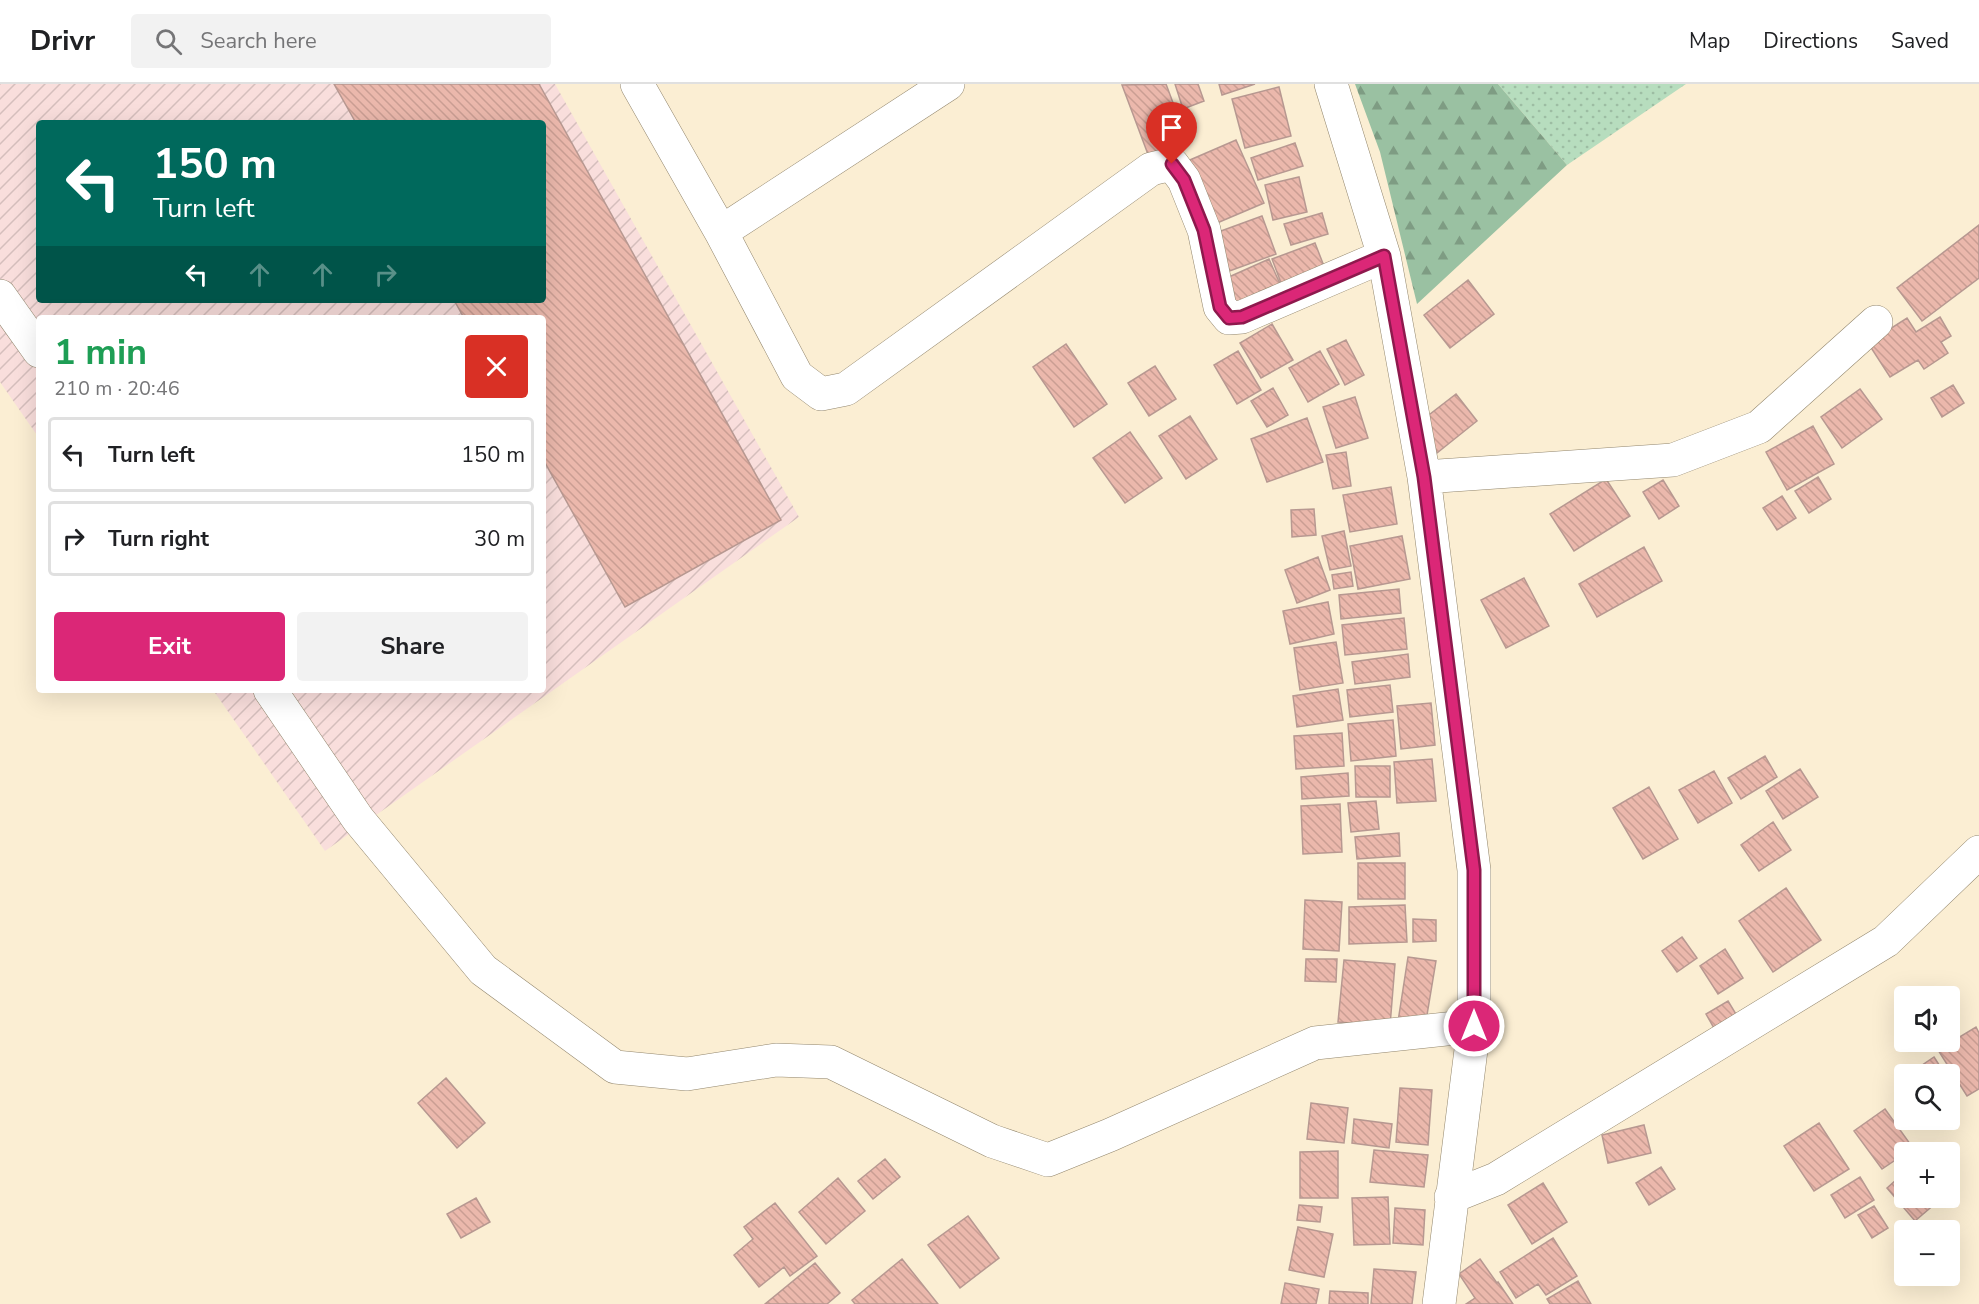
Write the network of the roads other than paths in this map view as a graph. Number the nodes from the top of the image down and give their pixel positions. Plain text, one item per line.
1 (637, 84) edge
2 (948, 84) edge
3 (1331, 84) edge
4 (721, 232) junction
5 (1384, 256) junction
6 (0, 296) edge
7 (1876, 322) dead end
8 (36, 347) edge
9 (1424, 477) junction
10 (272, 693) edge
11 (1979, 852) edge
12 (1474, 1026) junction
13 (1451, 1197) junction
14 (1439, 1304) edge

1 - 4 street
2 - 4 street
3 - 5 street
4 - 5 street
5 - 9 street
6 - 8 street
7 - 9 street
9 - 12 street
10 - 12 street
11 - 13 street
12 - 13 street
13 - 14 street

